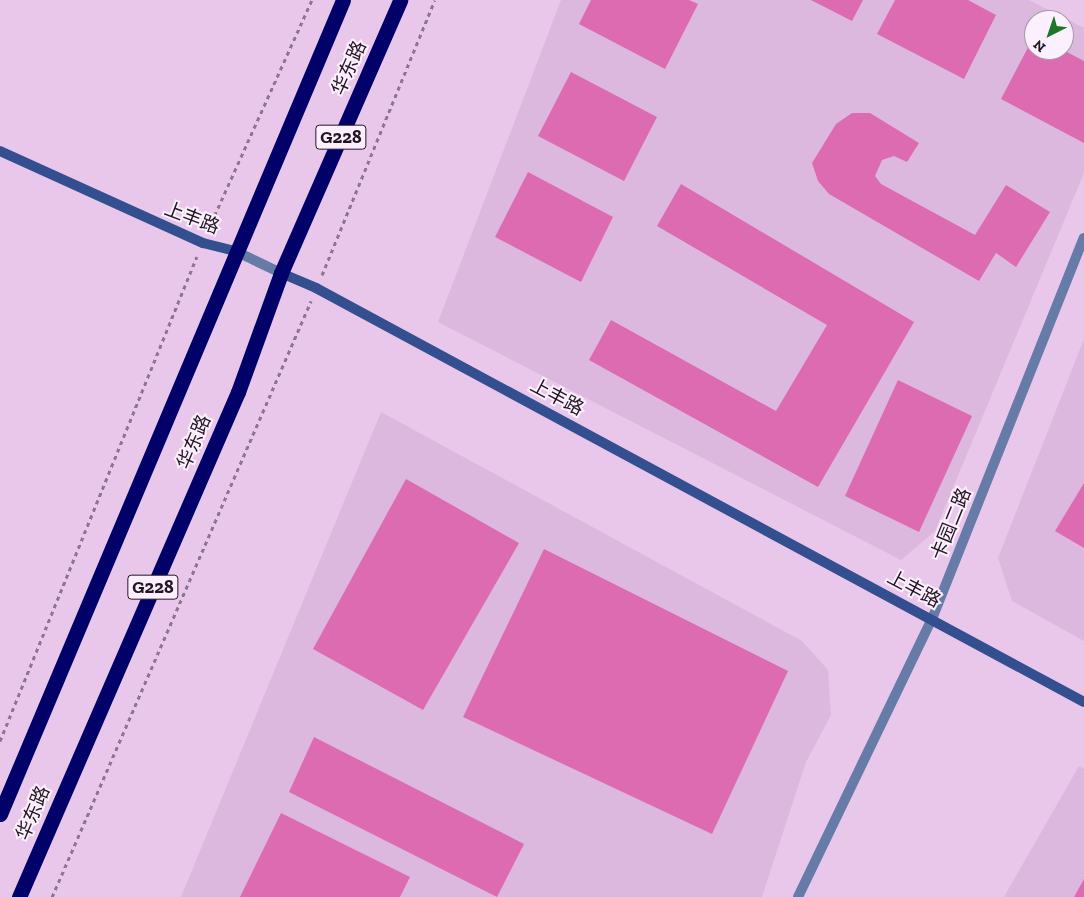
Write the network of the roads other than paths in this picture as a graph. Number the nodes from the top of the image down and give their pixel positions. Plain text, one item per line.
1 (343, 0) edge
2 (400, 0) edge
3 (0, 151) edge
4 (1084, 238) edge
5 (235, 251) junction
6 (281, 273) junction
7 (932, 619) junction
8 (1084, 702) edge
9 (0, 814) edge
10 (19, 897) edge
11 (798, 897) edge

1 - 5 highway, 华东路 / G228
2 - 6 highway, 华东路 / G228
3 - 5 street, 上丰路
4 - 7 street, 卡园二路
5 - 6 street, 上丰路
5 - 9 highway, 华东路 / G228
6 - 7 street, 上丰路
6 - 10 highway, 华东路 / G228
7 - 8 street, 上丰路
7 - 11 street, 卡园二路

